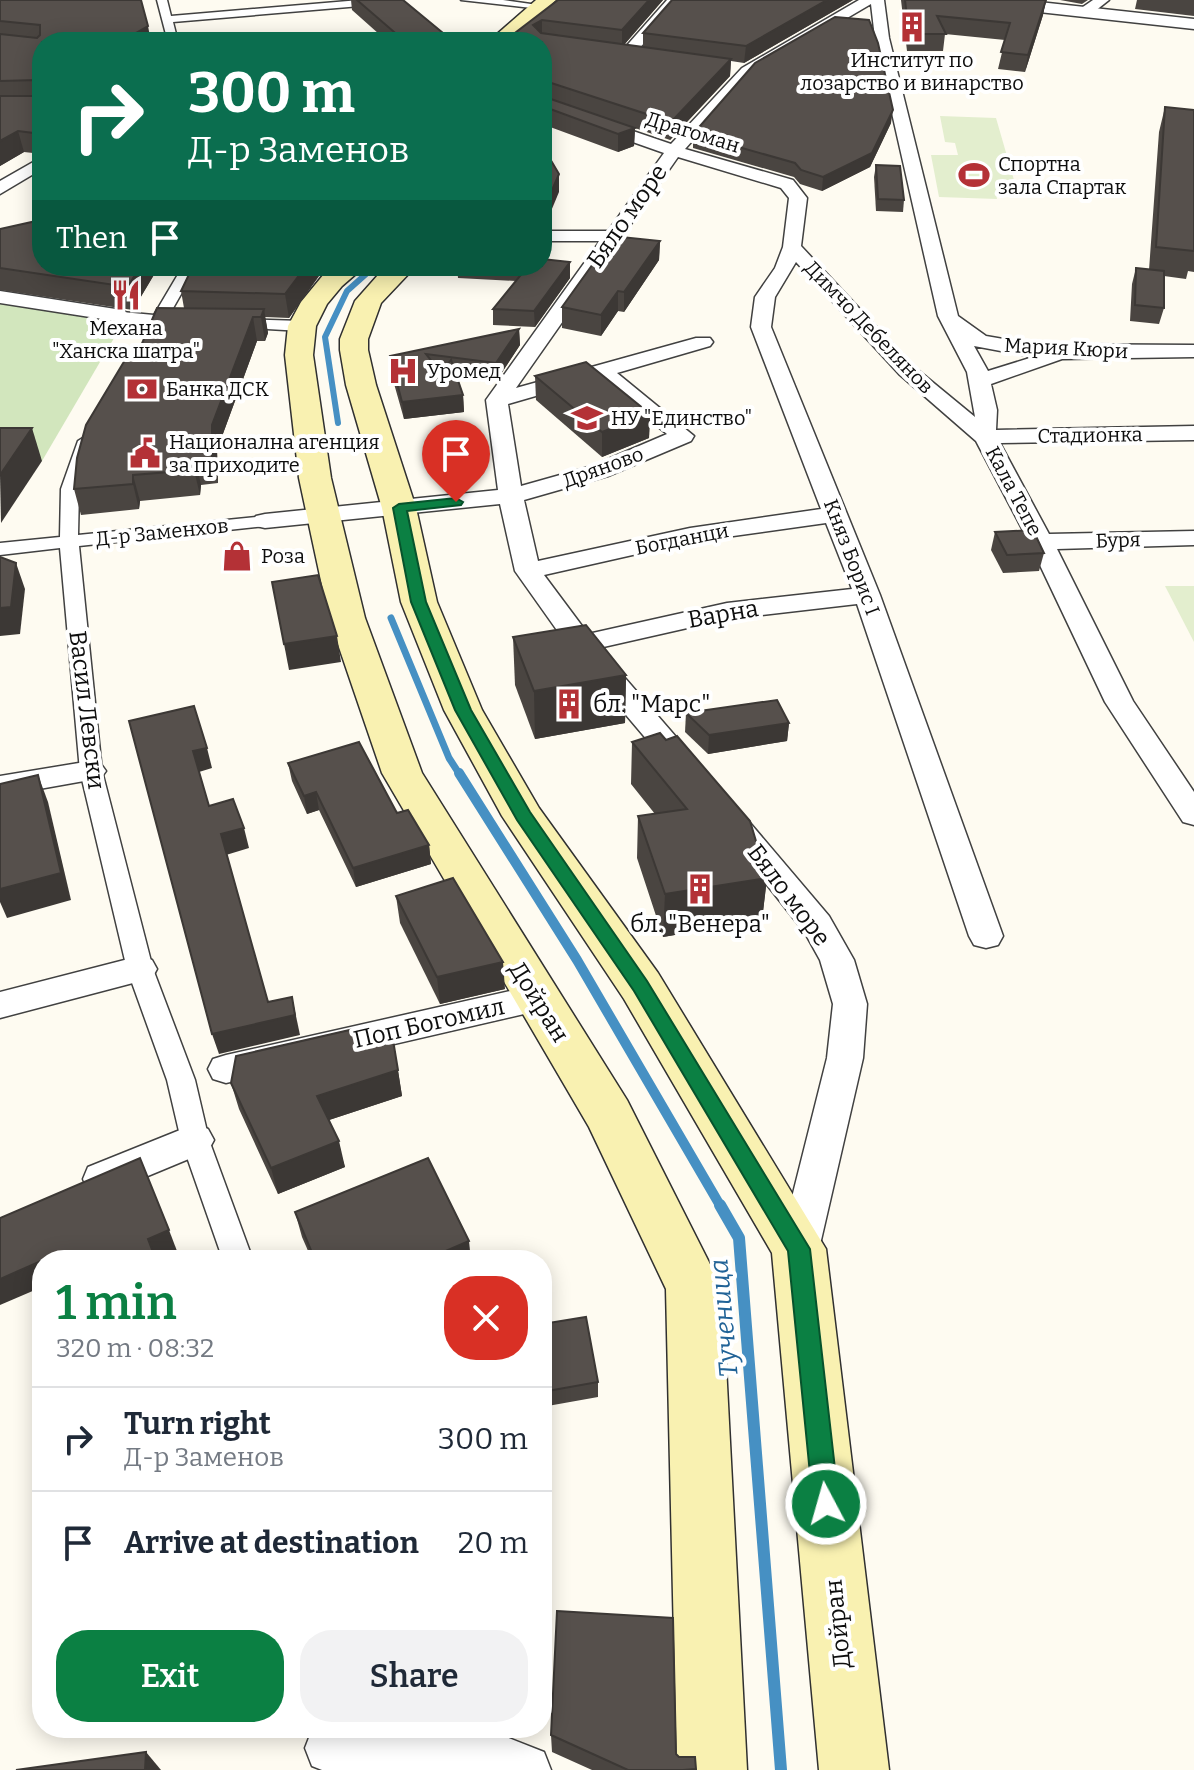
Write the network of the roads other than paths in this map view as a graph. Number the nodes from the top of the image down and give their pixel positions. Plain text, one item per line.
1 (162, 0) edge
2 (396, 0) edge
3 (466, 0) edge
4 (674, 0) edge
5 (869, 0) edge
6 (877, 0) edge
7 (975, 0) edge
8 (1102, 0) edge
9 (543, 3) edge
10 (1085, 12) junction
11 (166, 19) junction
12 (1194, 24) edge
13 (170, 32) edge
14 (509, 32) edge
15 (627, 54) edge
16 (552, 108) edge
17 (674, 151) junction
18 (32, 168) edge
19 (787, 184) joint
20 (0, 189) edge
21 (552, 236) edge
22 (613, 236) junction
23 (792, 247) junction
24 (184, 276) edge
25 (340, 276) edge
26 (389, 276) edge
27 (0, 297) edge
28 (122, 316) joint
29 (948, 316) junction
30 (158, 321) junction
31 (187, 322) edge
32 (215, 323) edge
33 (302, 326) junction
34 (703, 342) dead end
35 (142, 347) edge
36 (1070, 350) junction
37 (1194, 351) edge
38 (602, 371) junction
39 (980, 381) junction
40 (497, 400) junction
41 (97, 424) edge
42 (1194, 433) edge
43 (985, 437) junction
44 (513, 496) junction
45 (399, 508) junction
46 (837, 514) junction
47 (324, 516) junction
48 (265, 521) joint
49 (1194, 538) edge
50 (69, 542) junction
51 (1041, 542) junction
52 (0, 549) edge
53 (528, 571) junction
54 (867, 595) junction
55 (581, 644) junction
56 (91, 771) junction
57 (0, 786) edge
58 (1194, 815) edge
59 (986, 936) dead end
60 (140, 969) junction
61 (537, 998) junction
62 (0, 1005) edge
63 (226, 1069) dead end
64 (195, 1140) junction
65 (70, 1193) edge
66 (799, 1249) junction
67 (234, 1250) edge
68 (328, 1749) edge
69 (526, 1770) edge
70 (712, 1770) edge
71 (854, 1770) edge

1 - 11 street
2 - 11 street
3 - 9 street
4 - 15 street
5 - 17 street, Бяло море
6 - 29 street, Кала Тепе
7 - 10 street
8 - 10 street
9 - 14 main road
10 - 12 street
11 - 13 street
16 - 17 street, Драгоман
17 - 19 street, Драгоман
17 - 22 street, Бяло море
18 - 20 street
19 - 23 street, Княз Борис I
21 - 22 street
22 - 40 street, Бяло море
23 - 43 street, Димчо Дебелянов
23 - 46 street, Княз Борис I
24 - 30 street
25 - 33 main road, Дойран
26 - 45 main road, Дойран
27 - 28 street
28 - 30 street
29 - 36 street, Мария Кюри
29 - 39 street, Кала Тепе
30 - 31 street
30 - 35 street
32 - 33 street
33 - 47 main road, Дойран
34 - 38 street
36 - 37 street, Мария Кюри
36 - 39 street
38 - 40 street
38 - 44 street, Дряново
39 - 43 street, Кала Тепе
40 - 44 street, Бяло море
41 - 50 street, Васил Левски
42 - 43 street, Стадионка
43 - 51 street, Кала Тепе
44 - 45 street, Д-р Заменхов
44 - 53 street, Бяло море
45 - 47 street, Д-р Заменхов
45 - 66 main road, Дойран
46 - 53 street, Богданци
46 - 54 street, Княз Борис I
47 - 48 street, Д-р Заменхов
47 - 61 main road, Дойран
48 - 50 street, Д-р Заменхов
49 - 51 street, Буря
50 - 52 street, Д-р Заменхов
50 - 56 street, Васил Левски
51 - 58 street, Кала Тепе
53 - 55 street, Бяло море
54 - 55 street, Варна
54 - 59 street, Княз Борис I
55 - 66 street, Бяло море
56 - 57 street
56 - 60 street, Васил Левски
60 - 62 street
60 - 64 street, Васил Левски
61 - 63 street, Поп Богомил
61 - 70 main road, Дойран
64 - 65 street
64 - 67 street, Васил Левски
66 - 71 main road, Дойран
68 - 69 street

